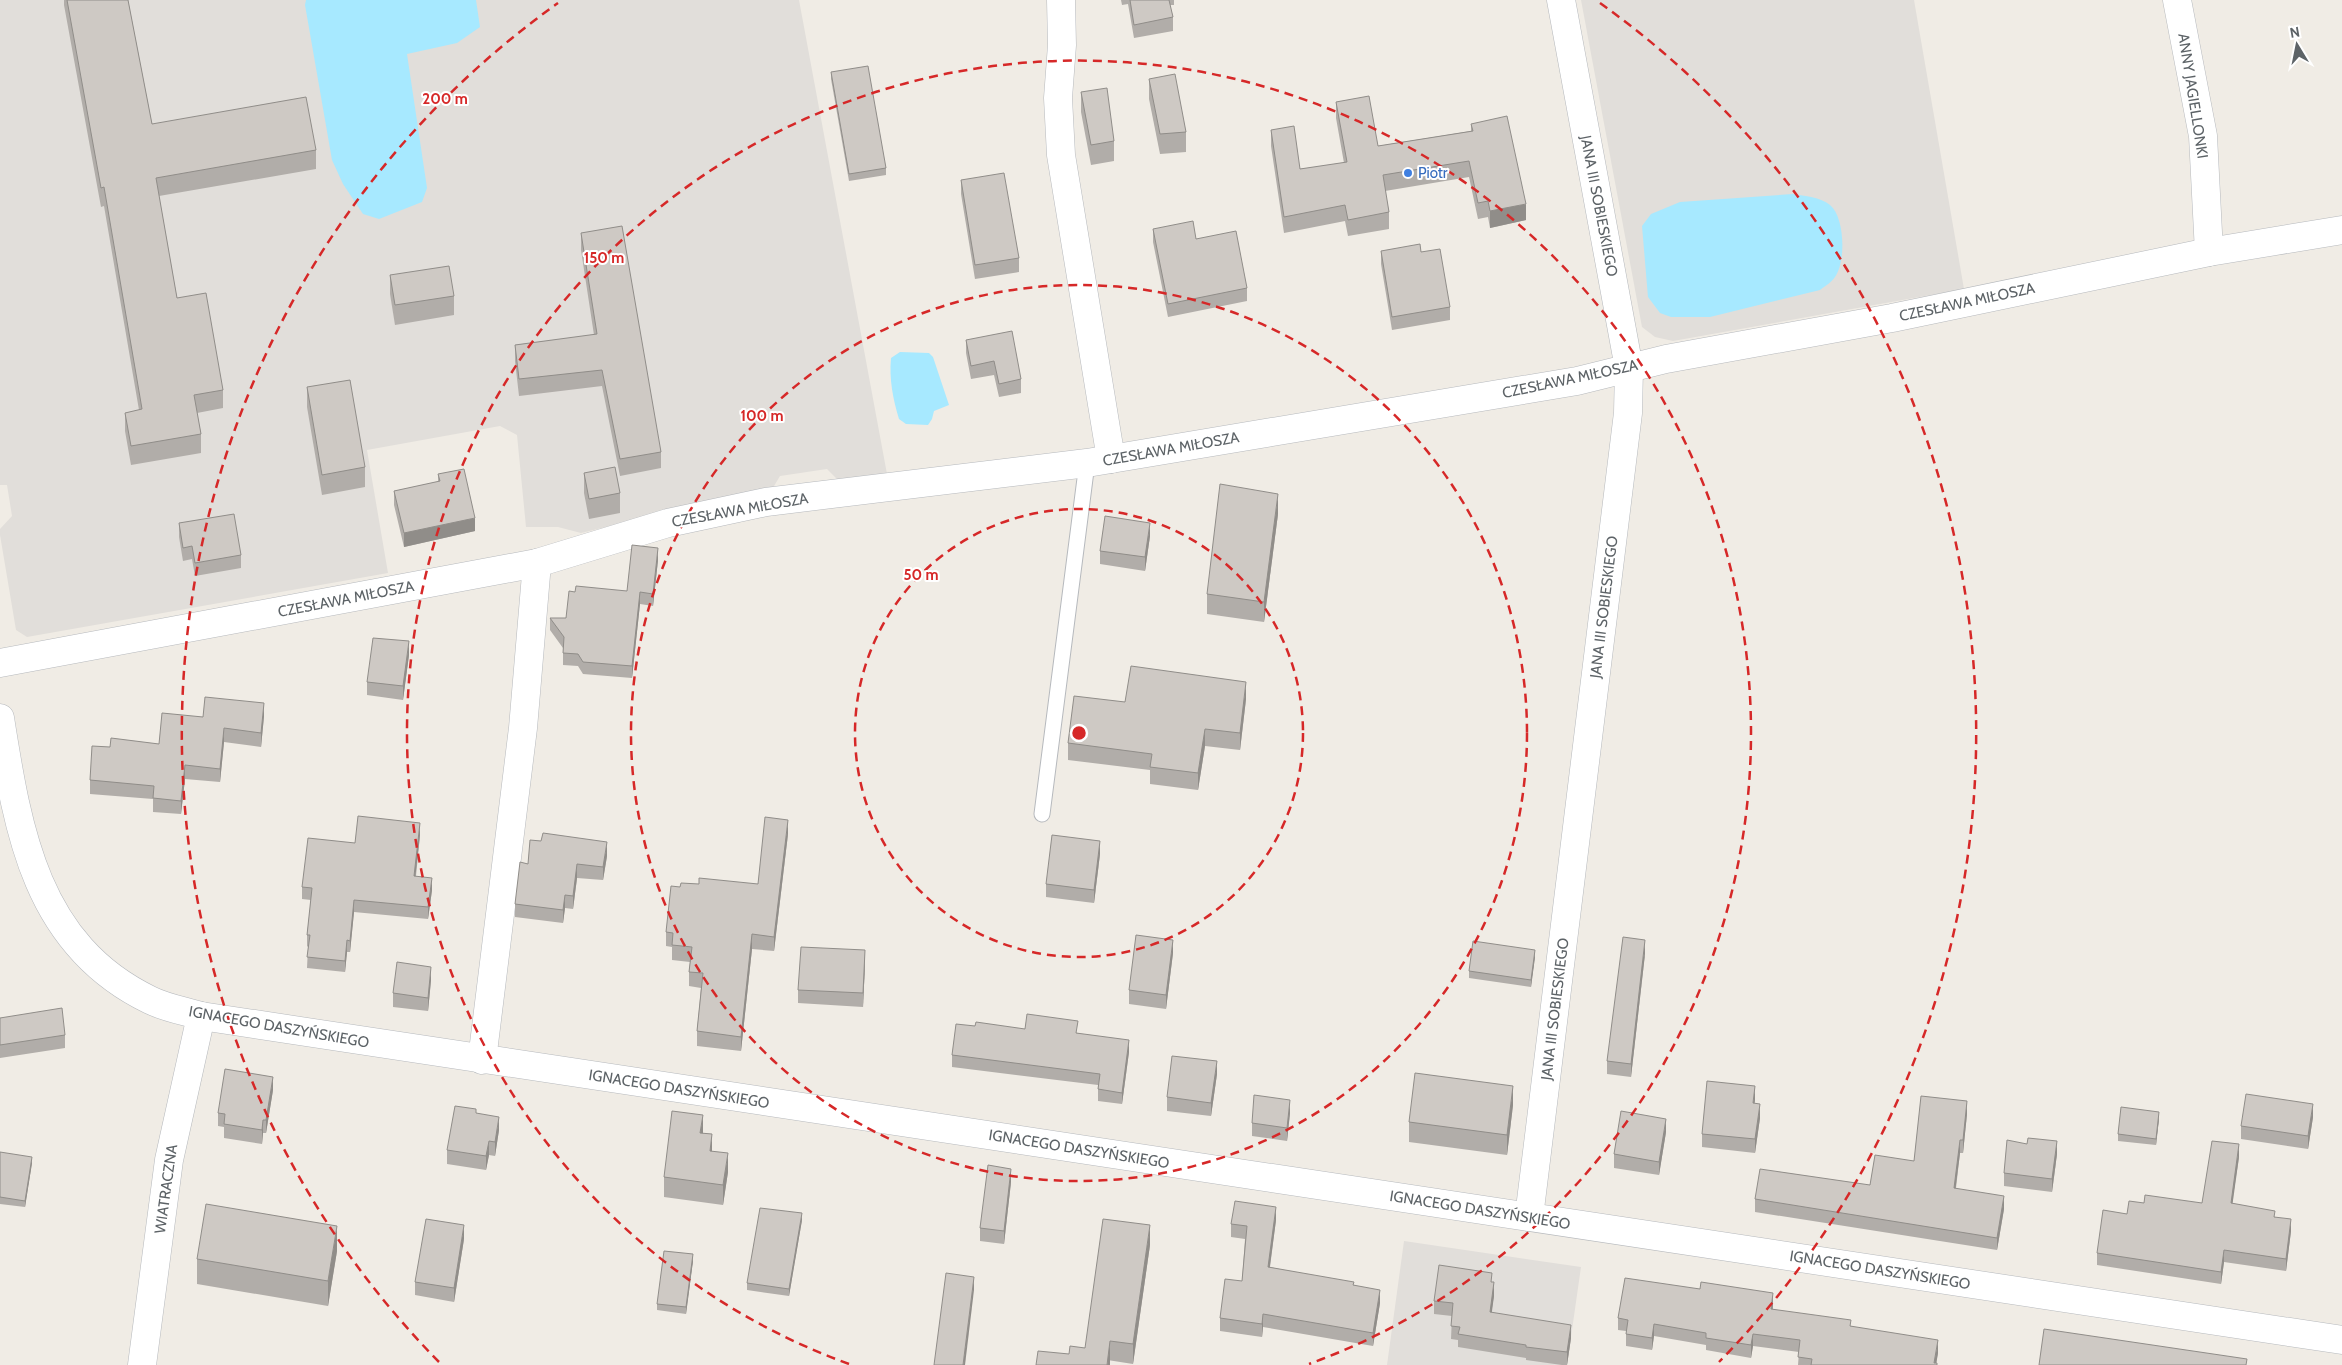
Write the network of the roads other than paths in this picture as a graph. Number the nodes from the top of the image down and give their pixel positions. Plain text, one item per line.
1 (1061, 0) edge
2 (1561, 0) edge
3 (2177, 0) edge
4 (2342, 230) edge
5 (2209, 252) junction
6 (1630, 368) junction
7 (1099, 461) junction
8 (537, 563) junction
9 (0, 663) edge
10 (0, 718) edge
11 (1042, 814) dead end
12 (201, 1016) junction
13 (482, 1060) junction
14 (1529, 1217) junction
15 (2342, 1340) edge
16 (142, 1365) edge

1 - 7 street
2 - 6 street, JANA III SOBIESKIEGO
3 - 5 street, ANNY JAGIELLONKI
4 - 5 street, CZESŁAWA MIŁOSZA
5 - 6 street, CZESŁAWA MIŁOSZA
6 - 7 street, CZESŁAWA MIŁOSZA
6 - 14 street, JANA III SOBIESKIEGO
7 - 8 street, CZESŁAWA MIŁOSZA
7 - 11 lane
8 - 9 street, CZESŁAWA MIŁOSZA
8 - 13 street
10 - 12 street, IGNACEGO DASZYŃSKIEGO
12 - 13 street, IGNACEGO DASZYŃSKIEGO
12 - 16 street, WIATRACZNA
13 - 14 street, IGNACEGO DASZYŃSKIEGO
14 - 15 street, IGNACEGO DASZYŃSKIEGO

